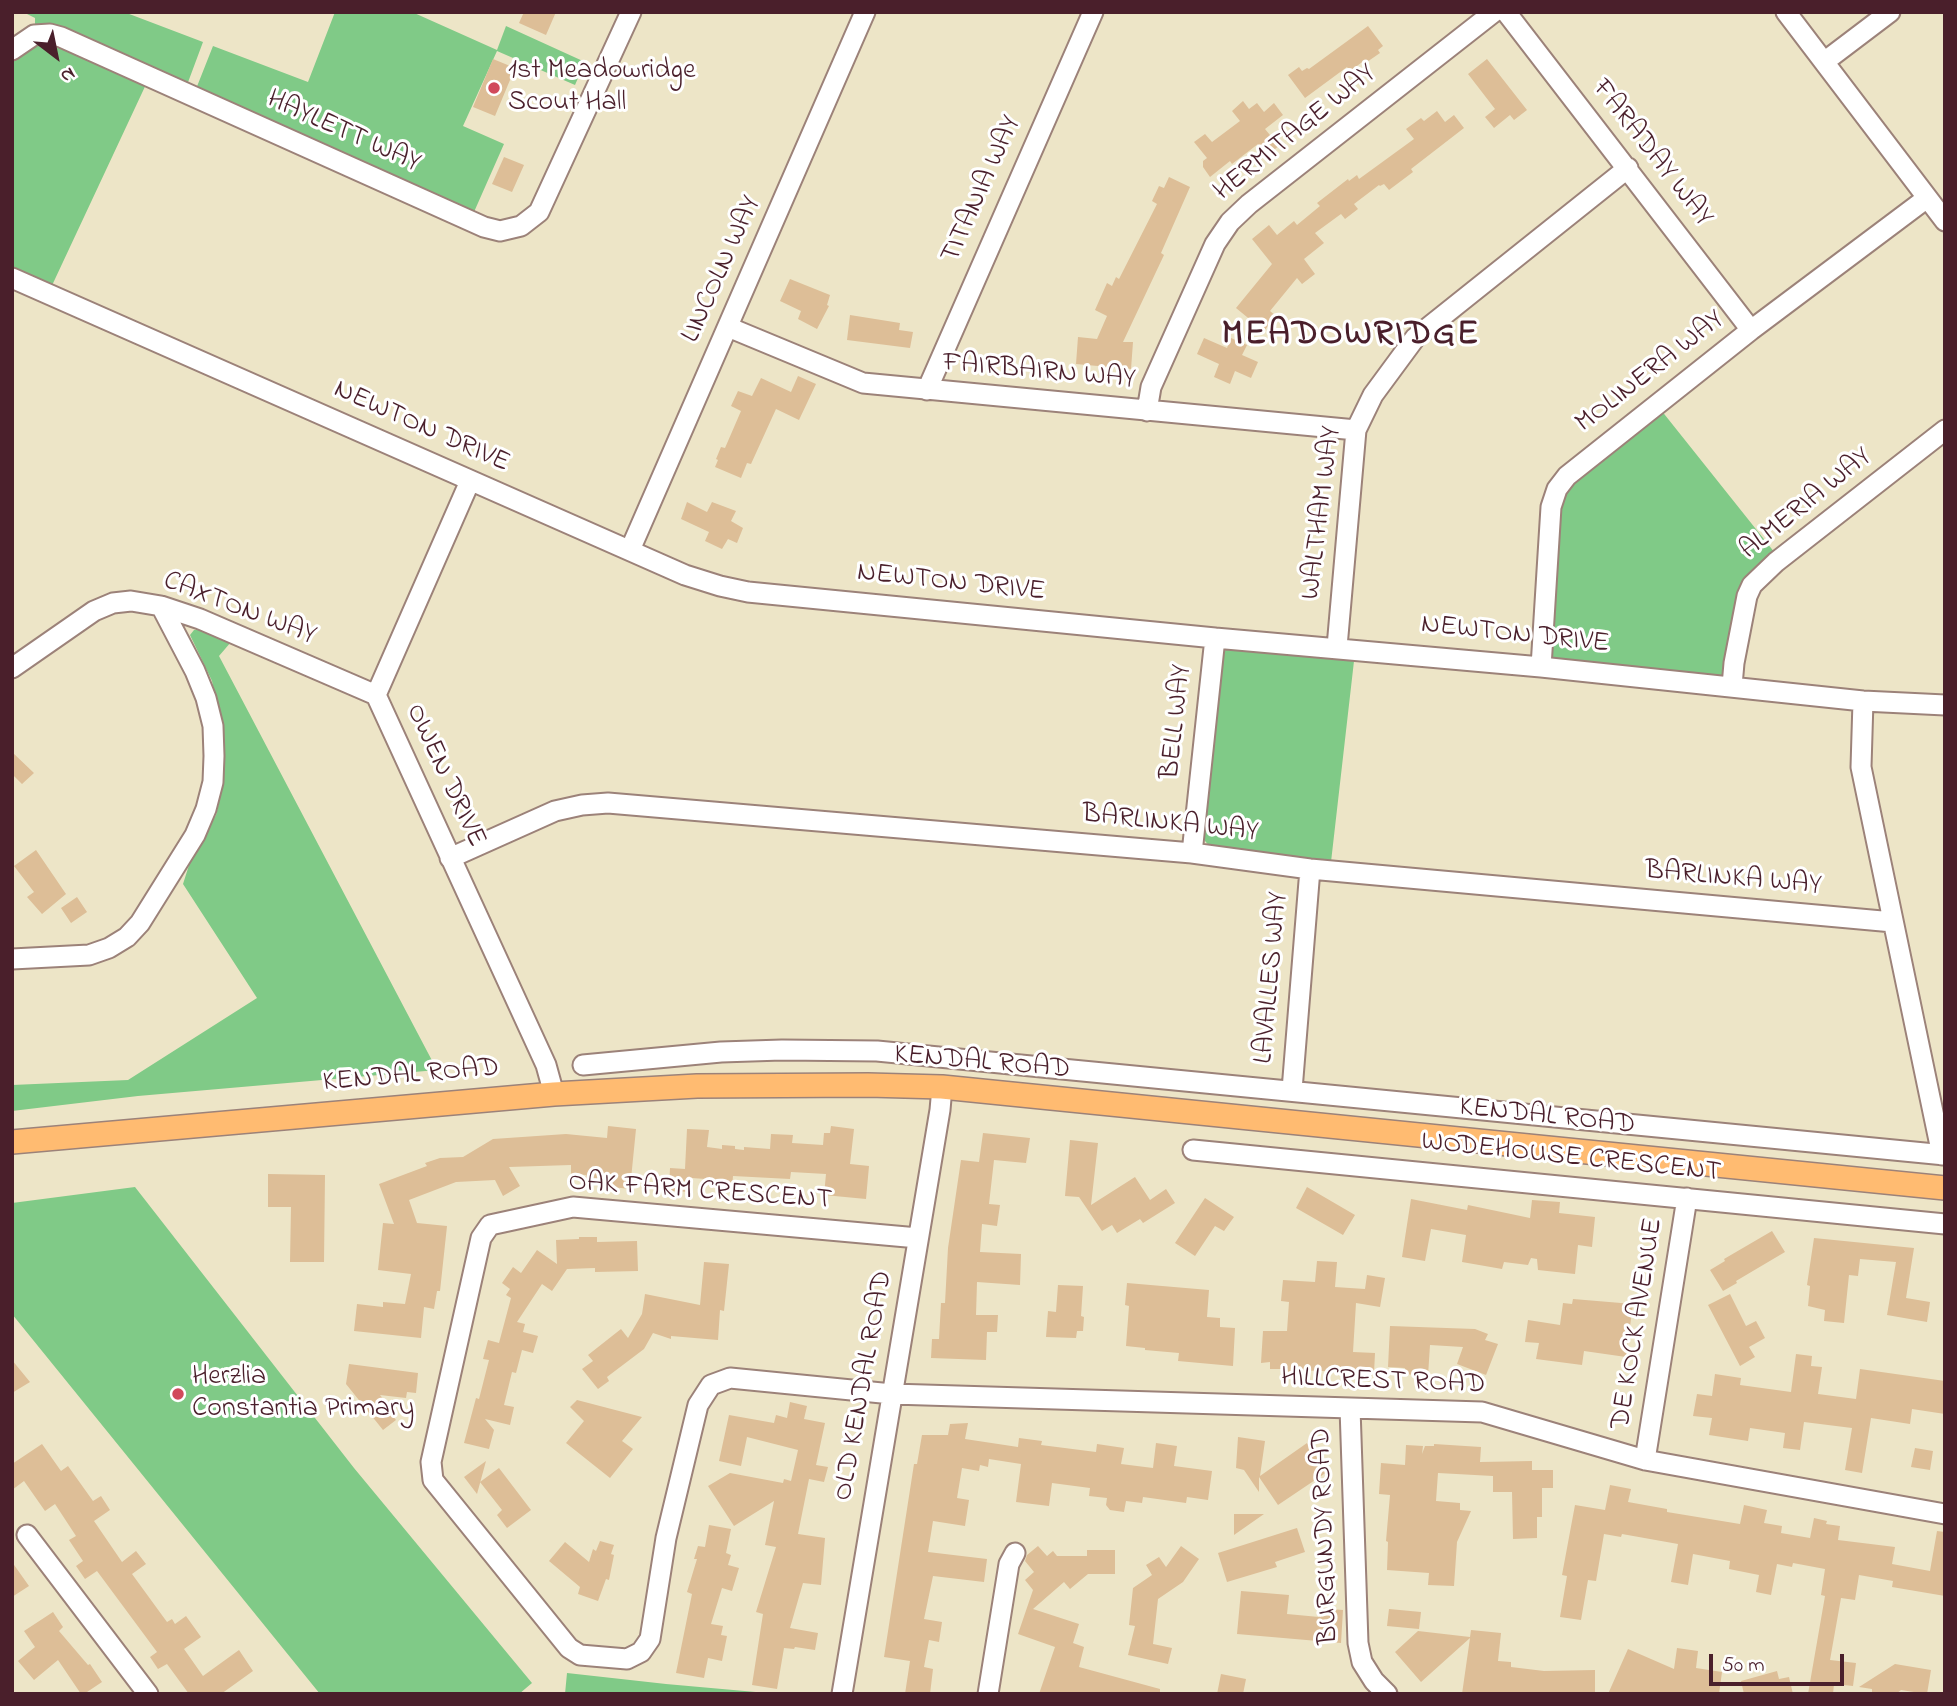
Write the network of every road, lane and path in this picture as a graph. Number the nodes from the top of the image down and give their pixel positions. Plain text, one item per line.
1 (631, 12) edge
2 (865, 12) edge
3 (1093, 12) edge
4 (1494, 12) edge
5 (1506, 12) edge
6 (1786, 12) edge
7 (1890, 12) edge
8 (12, 50) edge
9 (1824, 62) junction
10 (1628, 168) junction
11 (1927, 198) junction
12 (1945, 221) edge
13 (12, 278) edge
14 (728, 327) junction
15 (1751, 330) junction
16 (927, 390) junction
17 (1147, 411) junction
18 (1356, 430) junction
19 (1945, 430) edge
20 (470, 481) junction
21 (630, 550) junction
22 (161, 606) junction
23 (1215, 638) junction
24 (1337, 647) junction
25 (1541, 667) junction
26 (12, 668) edge
27 (1732, 686) junction
28 (376, 695) junction
29 (1863, 701) junction
30 (1945, 705) edge
31 (1192, 853) junction
32 (450, 858) junction
33 (1310, 869) junction
34 (1893, 922) junction
35 (12, 960) edge
36 (583, 1065) dead end
37 (942, 1087) junction
38 (1292, 1090) junction
39 (554, 1094) junction
40 (12, 1142) edge
41 (1193, 1150) dead end
42 (1943, 1155) edge
43 (1945, 1188) edge
44 (1687, 1198) junction
45 (1945, 1224) edge
46 (918, 1238) junction
47 (892, 1394) junction
48 (1350, 1408) junction
49 (1645, 1460) junction
50 (1945, 1514) edge
51 (27, 1535) dead end
52 (1015, 1553) dead end
53 (641, 1652) joint
54 (148, 1694) edge
55 (842, 1694) edge
56 (988, 1694) edge
57 (1387, 1694) edge

1 - 8 street, HAYLETT WAY
2 - 14 street, LINCOLN WAY
3 - 16 street, TITANIA WAY
4 - 17 street, HERMITAGE WAY
5 - 10 street, FARADAY WAY
6 - 9 street
7 - 9 street
9 - 11 street
10 - 15 street, FARADAY WAY
10 - 18 street, WALTHAM WAY
11 - 12 street
11 - 15 street, MOLINERA WAY
13 - 20 street, NEWTON DRIVE
14 - 16 street, FAIRBAIRN WAY
14 - 21 street, LINCOLN WAY
15 - 25 street, MOLINERA WAY
16 - 17 street, FAIRBAIRN WAY
17 - 18 street, FAIRBAIRN WAY
18 - 24 street, WALTHAM WAY
19 - 27 street, ALMERIA WAY
20 - 21 street, NEWTON DRIVE
20 - 28 street, OWEN DRIVE
21 - 23 street, NEWTON DRIVE
22 - 26 street, CAXTON WAY
22 - 28 street, CAXTON WAY
22 - 35 street
23 - 24 street, NEWTON DRIVE
23 - 31 street, BELL WAY
24 - 25 street, NEWTON DRIVE
25 - 27 street, NEWTON DRIVE
27 - 29 street, NEWTON DRIVE
28 - 32 street, OWEN DRIVE
29 - 30 street, NEWTON DRIVE
29 - 34 street
31 - 32 street, BARLINKA WAY
31 - 33 street, BARLINKA WAY
32 - 39 street, OWEN DRIVE
33 - 34 street, BARLINKA WAY
33 - 38 street, LAVALLES WAY
34 - 42 street
36 - 38 street
37 - 39 main road, KENDAL ROAD
37 - 43 main road, KENDAL ROAD
37 - 46 street, OLD KENDAL ROAD
38 - 42 street
39 - 40 main road, KENDAL ROAD
41 - 44 street, WODEHOUSE CRESCENT
44 - 45 street, WODEHOUSE CRESCENT
44 - 49 street, DE KOCK AVENUE
46 - 47 street, OLD KENDAL ROAD
46 - 53 street, OAK FARM CRESCENT
47 - 48 street, HILLCREST ROAD
47 - 53 street, HILLCREST ROAD
47 - 55 street, OLD KENDAL ROAD
48 - 49 street, HILLCREST ROAD
48 - 57 street, BURGUNDY ROAD
49 - 50 street, HILLCREST ROAD
51 - 54 street
52 - 56 street

